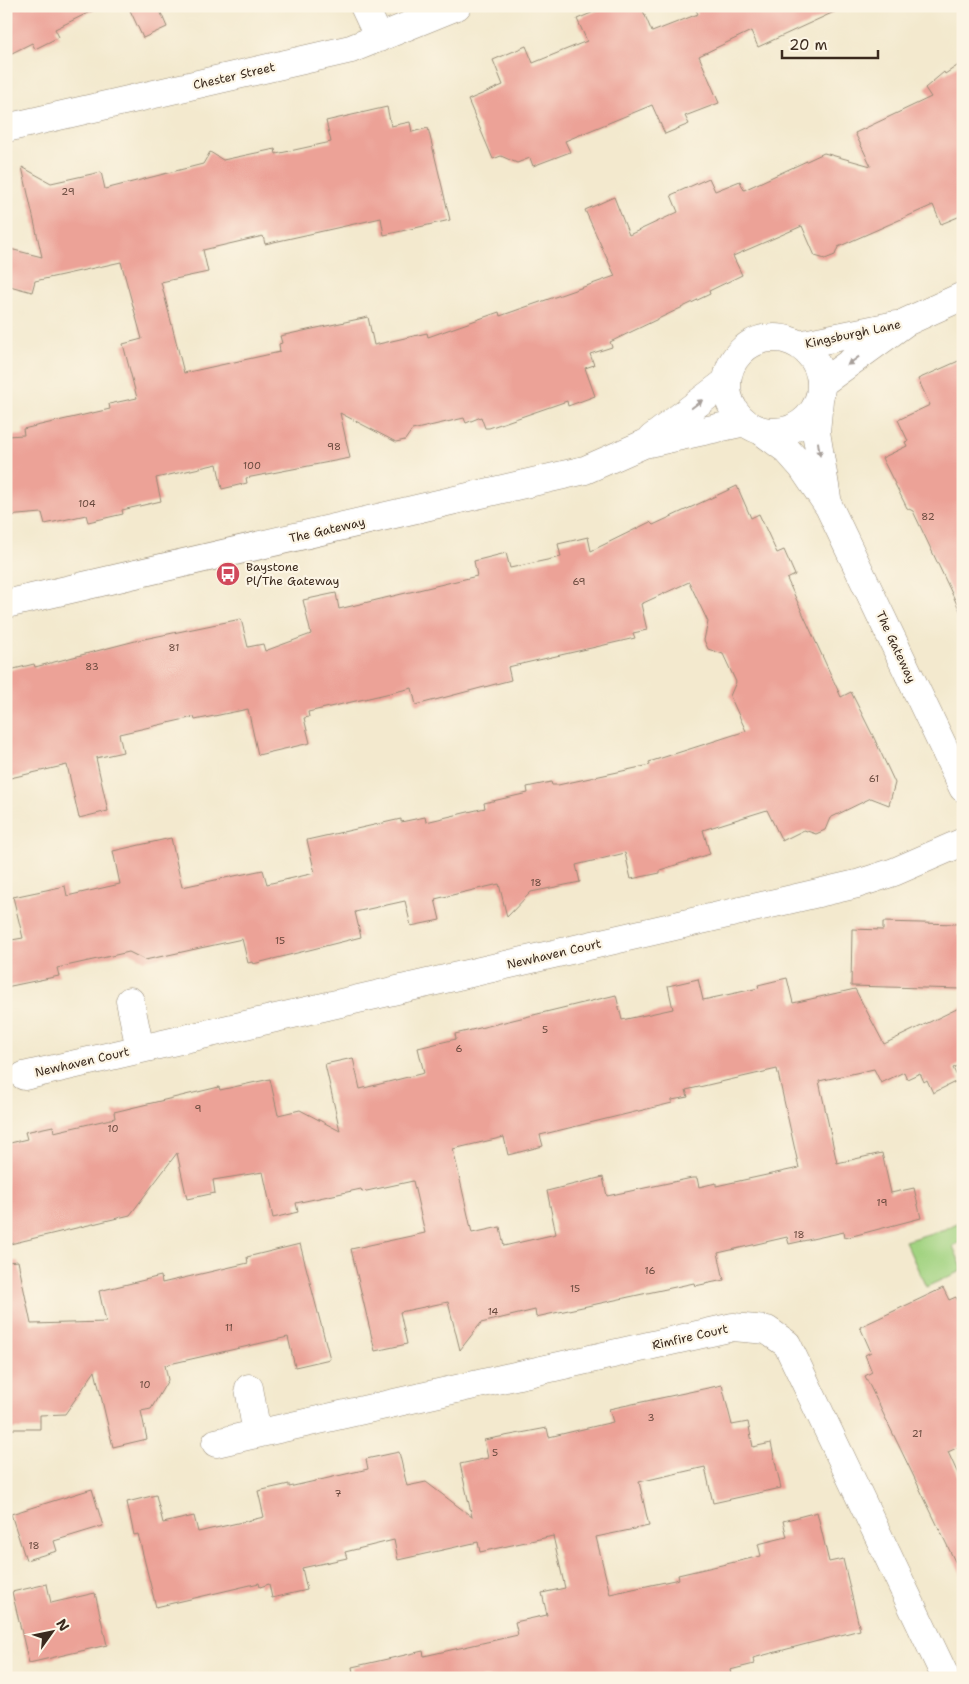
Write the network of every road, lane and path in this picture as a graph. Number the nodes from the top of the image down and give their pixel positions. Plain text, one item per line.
1 (364, 6) edge
2 (457, 6) edge
3 (379, 38) junction
4 (6, 128) edge
5 (963, 296) edge
6 (906, 322) junction
7 (799, 345) junction
8 (727, 381) junction
9 (820, 392) junction
10 (752, 426) junction
11 (644, 444) junction
12 (829, 507) junction
13 (6, 604) edge
14 (963, 788) edge
15 (963, 842) edge
16 (130, 1001) dead end
17 (140, 1049) junction
18 (24, 1076) dead end
19 (249, 1388) dead end
20 (257, 1434) junction
21 (216, 1443) dead end
22 (946, 1678) edge

1 - 3 street
2 - 3 street, Chester Street
3 - 4 street, Chester Street
5 - 6 street, Kingsburgh Lane
6 - 7 street, Kingsburgh Lane
6 -> 9 street, Kingsburgh Lane
7 - 8 street
7 - 9 street
8 - 10 street
11 -> 8 street, The Gateway
9 - 10 street
9 -> 12 street, The Gateway
10 - 11 street, The Gateway
10 - 12 street, The Gateway
11 - 13 street, The Gateway
12 - 14 street, The Gateway
15 - 17 street, Newhaven Court
16 - 17 street, Newhaven Court
17 - 18 street, Newhaven Court
19 - 20 street
20 - 21 street, Rimfire Court
20 - 22 street, Rimfire Court

